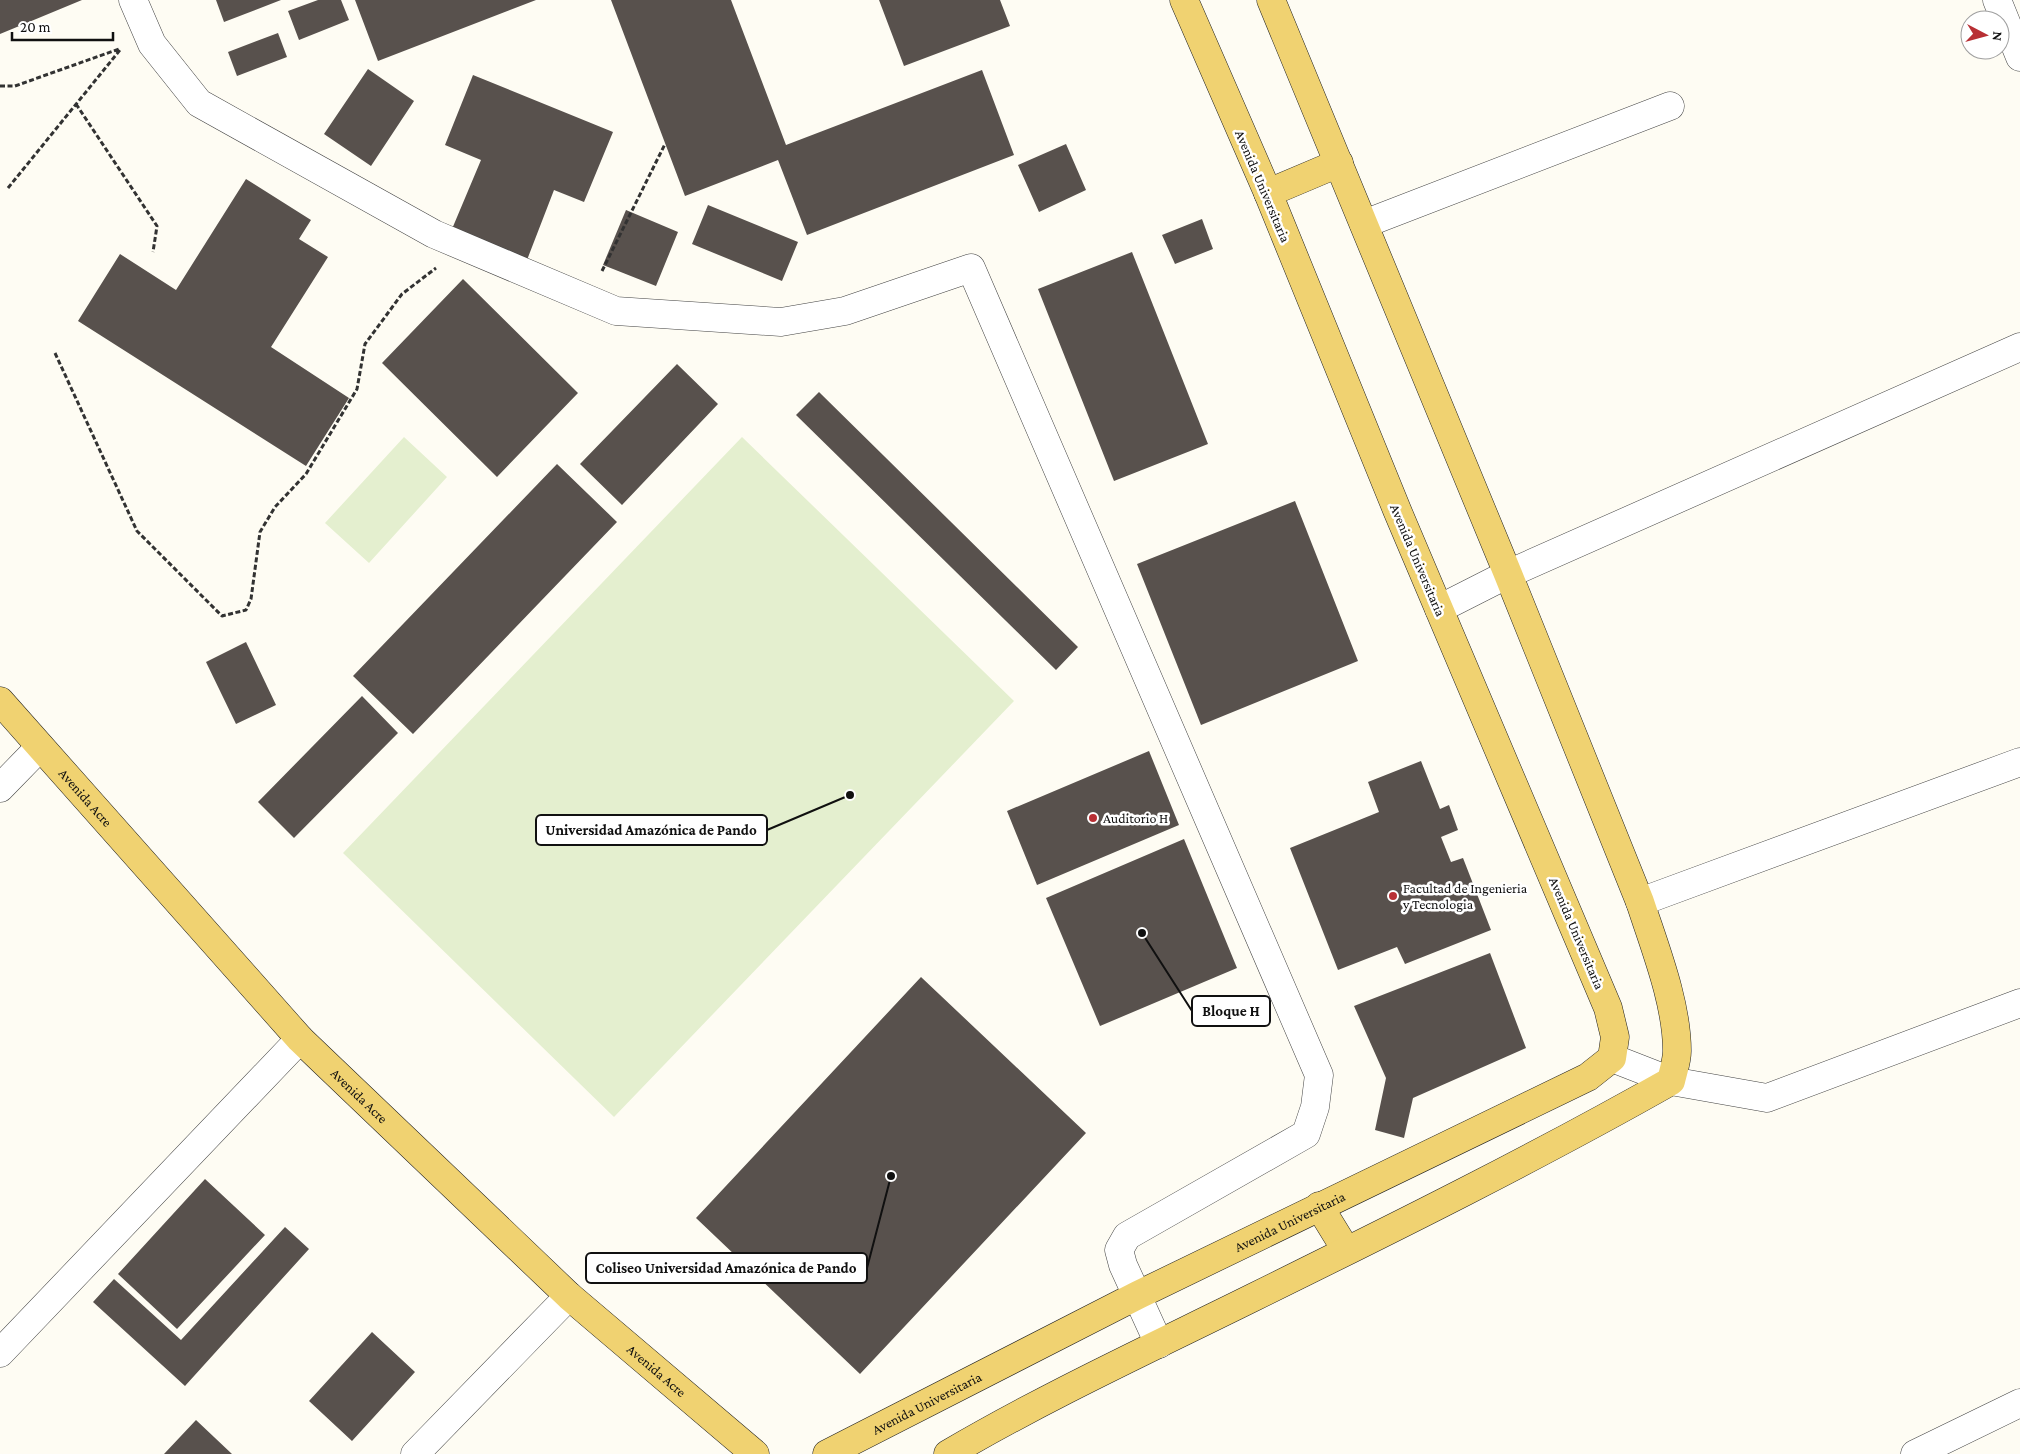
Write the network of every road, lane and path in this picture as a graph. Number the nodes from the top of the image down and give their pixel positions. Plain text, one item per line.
1 (133, 0) edge
2 (1184, 0) edge
3 (1271, 0) edge
4 (1997, 0) edge
5 (2020, 57) edge
6 (0, 86) edge
7 (76, 104) junction
8 (1670, 106) dead end
9 (665, 144) dead end
10 (1339, 162) junction
11 (8, 188) dead end
12 (1268, 193) junction
13 (1364, 224) junction
14 (465, 247) junction
15 (152, 252) dead end
16 (588, 300) junction
17 (2020, 348) edge
18 (55, 353) dead end
19 (1508, 574) junction
20 (1439, 609) junction
21 (0, 701) edge
22 (40, 747) junction
23 (2020, 762) edge
24 (0, 788) edge
25 (1640, 902) junction
26 (2020, 1003) edge
27 (300, 1039) junction
28 (1612, 1058) junction
29 (1672, 1081) junction
30 (1319, 1206) junction
31 (1346, 1250) junction
32 (1138, 1295) junction
33 (570, 1296) junction
34 (1159, 1344) junction
35 (0, 1353) edge
36 (2020, 1403) edge
37 (415, 1454) edge
38 (755, 1454) edge
39 (827, 1454) edge
40 (948, 1454) edge
41 (1915, 1454) edge

1 - 14 street
2 - 12 main road, Avenida Universitaria
3 - 10 main road
4 - 5 street
6 - 7 path
7 - 11 path
7 - 15 path
8 - 13 street
9 - 16 path
10 - 12 main road
10 - 13 main road
12 - 20 main road, Avenida Universitaria
13 - 19 main road
14 - 16 street
14 - 18 path
16 - 32 street
17 - 19 street
19 - 20 street
19 - 25 main road
20 - 28 main road, Avenida Universitaria
21 - 22 main road, Avenida Acre
22 - 24 street
22 - 27 main road, Avenida Acre
23 - 25 street
25 - 29 main road
26 - 29 street
27 - 33 main road, Avenida Acre
27 - 35 street
28 - 29 street
28 - 30 main road, Avenida Universitaria
29 - 31 main road
30 - 31 main road
30 - 32 main road, Avenida Universitaria
31 - 34 main road
32 - 34 street
32 - 39 main road, Avenida Universitaria
33 - 37 street
33 - 38 main road, Avenida Acre
34 - 40 main road
36 - 41 street

